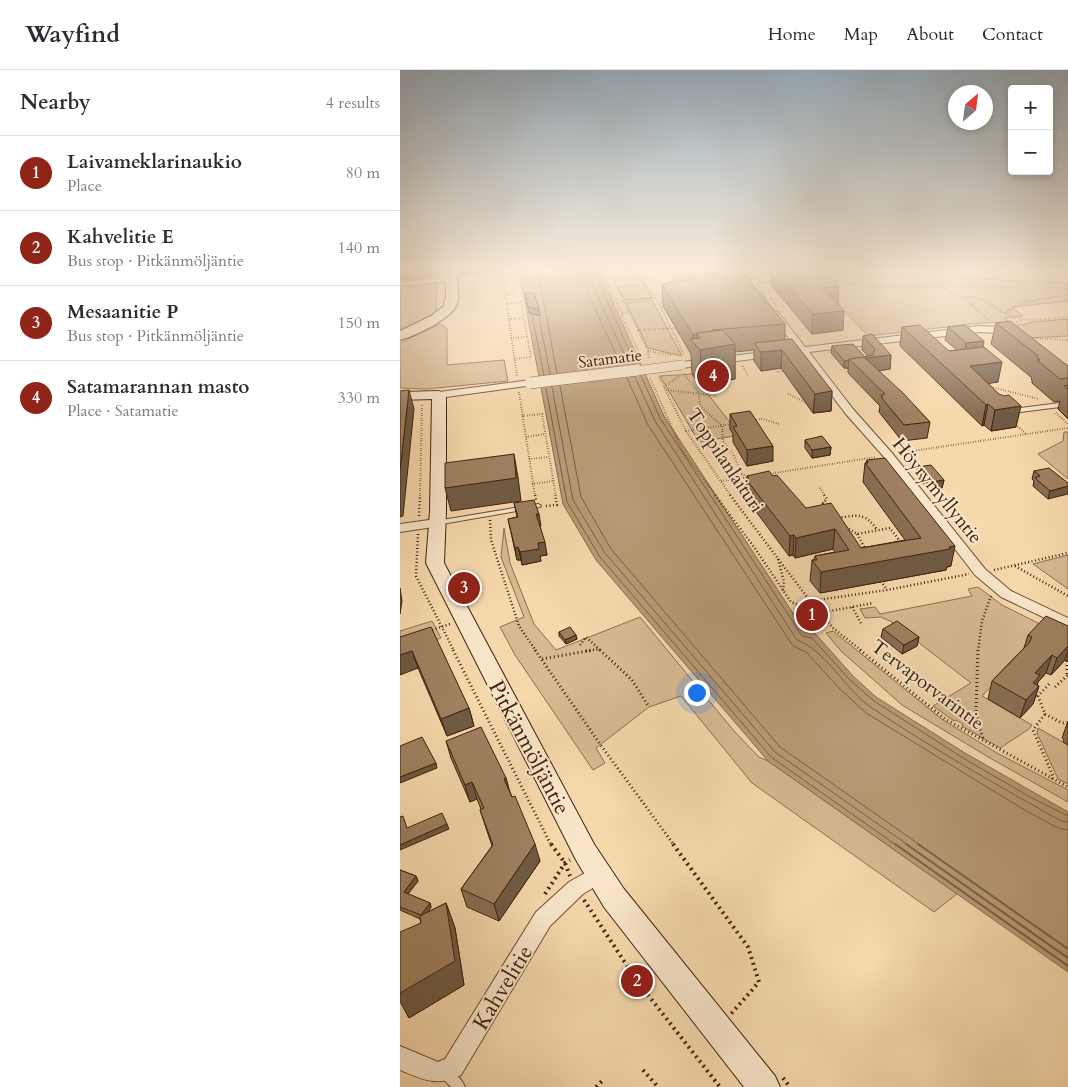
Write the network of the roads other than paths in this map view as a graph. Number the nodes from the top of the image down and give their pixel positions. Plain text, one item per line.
1 (435, 318) edge
2 (779, 318) edge
3 (400, 336) edge
4 (1022, 339) edge
5 (804, 350) junction
6 (400, 396) edge
7 (430, 401) junction
8 (1065, 404) edge
9 (1003, 412) edge
10 (539, 507) edge
11 (436, 523) junction
12 (400, 528) edge
13 (1068, 624) edge
14 (599, 874) junction
15 (400, 1058) edge
16 (452, 1080) edge
17 (772, 1080) edge

1 - 3 street
2 - 5 street, Höyrymyllyntie
4 - 5 street, Satamatie
5 - 7 street, Satamatie, bridge
5 - 13 street, Höyrymyllyntie
6 - 7 street
7 - 11 street, Pitkänmöljäntie
8 - 9 lane
10 - 11 lane
11 - 12 street
11 - 14 street, Pitkänmöljäntie
14 - 16 street, Kahvelitie
14 - 17 street, Pitkänmöljäntie
15 - 16 street, Kahvelitie

